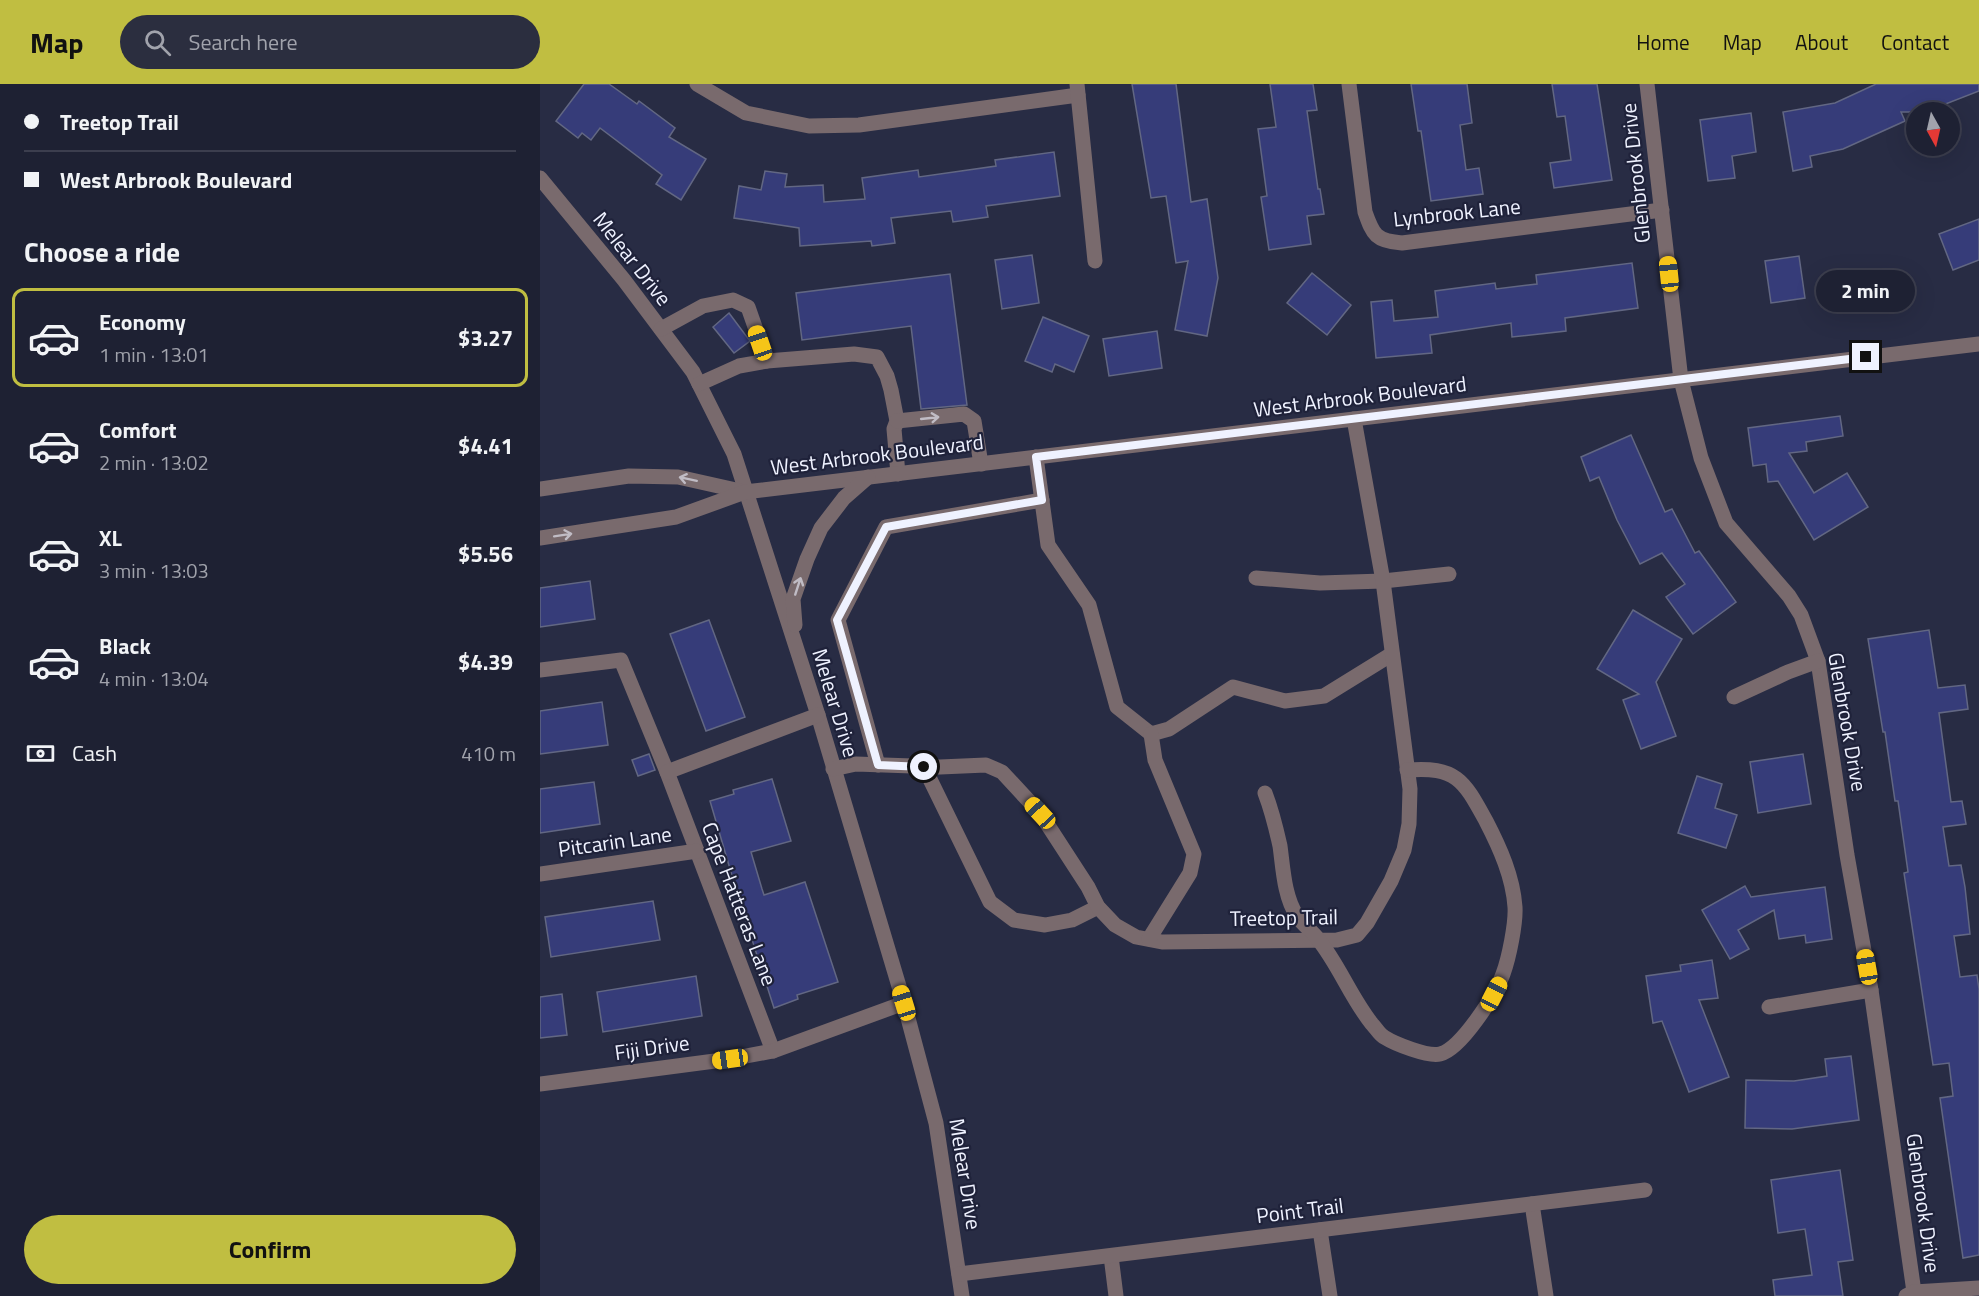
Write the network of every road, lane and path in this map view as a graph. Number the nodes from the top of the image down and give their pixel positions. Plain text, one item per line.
1 (697, 84) edge
2 (1349, 84) edge
3 (1647, 84) edge
4 (1078, 90) edge
5 (540, 178) edge
6 (1662, 210) junction
7 (1095, 261) dead end
8 (661, 329) junction
9 (1979, 344) edge
10 (766, 361) junction
11 (1681, 380) junction
12 (699, 384) junction
13 (1354, 419) junction
14 (897, 421) junction
15 (1036, 457) junction
16 (981, 464) junction
17 (898, 474) junction
18 (868, 477) junction
19 (540, 489) edge
20 (745, 492) junction
21 (1042, 500) junction
22 (540, 538) edge
23 (1449, 574) dead end
24 (1256, 578) dead end
25 (1383, 581) junction
26 (795, 643) junction
27 (1392, 654) junction
28 (1818, 661) junction
29 (540, 670) edge
30 (1734, 698) dead end
31 (818, 715) junction
32 (1152, 734) junction
33 (878, 765) junction
34 (924, 767) junction
35 (833, 769) junction
36 (1407, 770) junction
37 (667, 772) junction
38 (1265, 793) dead end
39 (697, 851) junction
40 (540, 874) edge
41 (1098, 907) junction
42 (1149, 939) junction
43 (1319, 940) junction
44 (1871, 990) junction
45 (904, 1003) junction
46 (1769, 1007) dead end
47 (773, 1051) junction
48 (540, 1084) edge
49 (1645, 1190) dead end
50 (1532, 1204) junction
51 (1320, 1230) junction
52 (1111, 1256) junction
53 (959, 1274) junction
54 (1979, 1288) edge
55 (1910, 1294) edge
56 (962, 1296) edge
57 (1116, 1296) edge
58 (1330, 1296) edge
59 (1546, 1296) edge

1 - 4 street
2 - 6 street, Lynbrook Lane
3 - 6 street, Glenbrook Drive
4 - 7 street
5 - 8 street, Melear Drive
6 - 11 street, Glenbrook Drive
8 - 10 street
8 - 12 street, Melear Drive
9 - 11 street, West Arbrook Boulevard
10 - 12 street
10 - 14 street
11 - 13 street, West Arbrook Boulevard
11 - 28 street, Glenbrook Drive
12 - 20 street, Melear Drive
13 - 15 street, West Arbrook Boulevard
13 - 25 street, Treetop Trail
14 -> 16 street
14 - 17 street
15 - 16 street, West Arbrook Boulevard
15 - 21 street
16 - 17 street, West Arbrook Boulevard
17 - 18 street, West Arbrook Boulevard
18 - 20 street, West Arbrook Boulevard
26 -> 18 street
20 -> 19 street, West Arbrook Boulevard
22 -> 20 street, West Arbrook Boulevard
20 - 26 street, Melear Drive
21 - 32 street
21 - 33 street
23 - 25 street
24 - 25 street
25 - 27 street, Treetop Trail
26 - 31 street, Melear Drive
27 - 32 street
27 - 36 street, Treetop Trail
28 - 30 street
28 - 44 street, Glenbrook Drive
29 - 37 street, Cape Hatteras Lane
31 - 35 street, Melear Drive
31 - 37 street
32 - 42 street
33 - 34 street, Treetop Trail
33 - 35 street, Treetop Trail
34 - 41 street, Treetop Trail
34 - 41 street
35 - 45 street, Melear Drive
36 - 43 street, Treetop Trail
36 - 43 street
37 - 39 street, Cape Hatteras Lane
38 - 43 street
39 - 40 street, Pitcarin Lane
39 - 47 street, Cape Hatteras Lane
41 - 42 street, Treetop Trail
42 - 43 street, Treetop Trail
44 - 46 street
44 - 55 street, Glenbrook Drive
45 - 47 street, Fiji Drive
45 - 53 street, Melear Drive
47 - 48 street, Fiji Drive
49 - 50 street, Point Trail
50 - 51 street, Point Trail
50 - 59 street
51 - 52 street, Point Trail
51 - 58 street
52 - 53 street, Point Trail
52 - 57 street
53 - 56 street, Melear Drive
54 - 55 street

